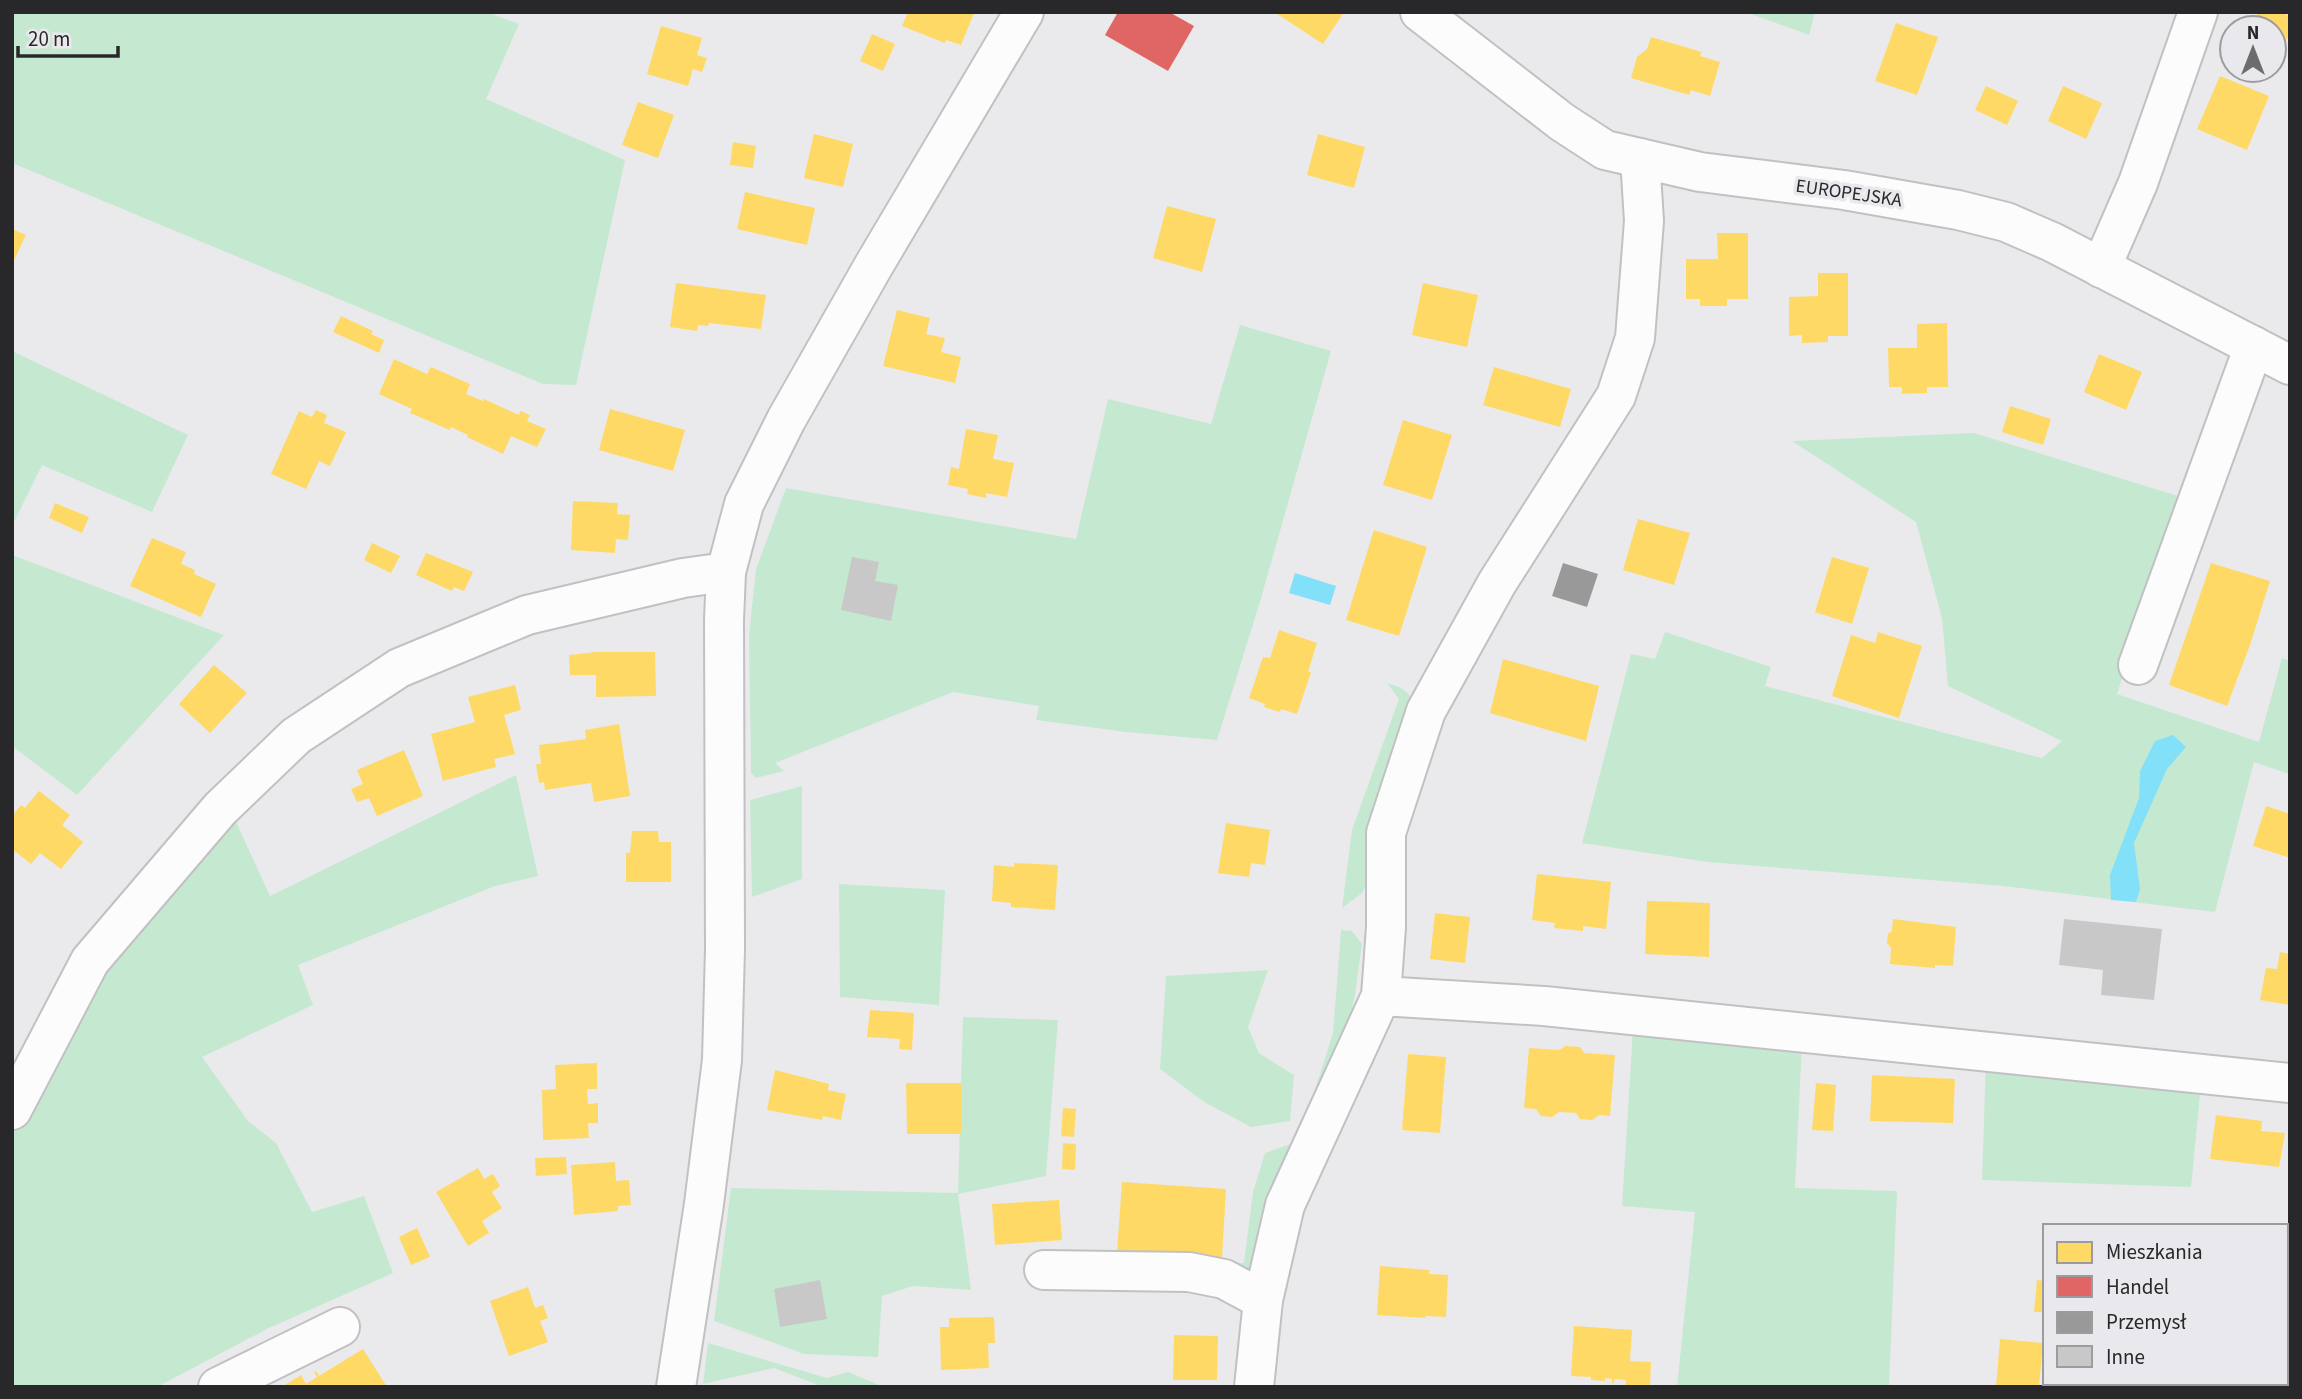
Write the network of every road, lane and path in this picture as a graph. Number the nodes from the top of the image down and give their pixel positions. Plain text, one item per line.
1 (1024, 12) edge
2 (1420, 12) edge
3 (2198, 12) edge
4 (1640, 158) junction
5 (2101, 268) junction
6 (2254, 346) junction
7 (2290, 365) edge
8 (726, 572) junction
9 (2138, 665) dead end
10 (1381, 996) junction
11 (2290, 1083) edge
12 (12, 1110) edge
13 (1044, 1270) dead end
14 (1263, 1300) junction
15 (340, 1327) dead end
16 (218, 1387) edge
17 (676, 1387) edge
18 (1254, 1387) edge

1 - 8 street
2 - 4 street, EUROPEJSKA
3 - 5 street
4 - 5 street, EUROPEJSKA
4 - 10 street
5 - 6 street, EUROPEJSKA
6 - 7 street, EUROPEJSKA
6 - 9 street
8 - 12 street
8 - 17 street
10 - 11 street
10 - 14 street
13 - 14 street
14 - 18 street
15 - 16 street

